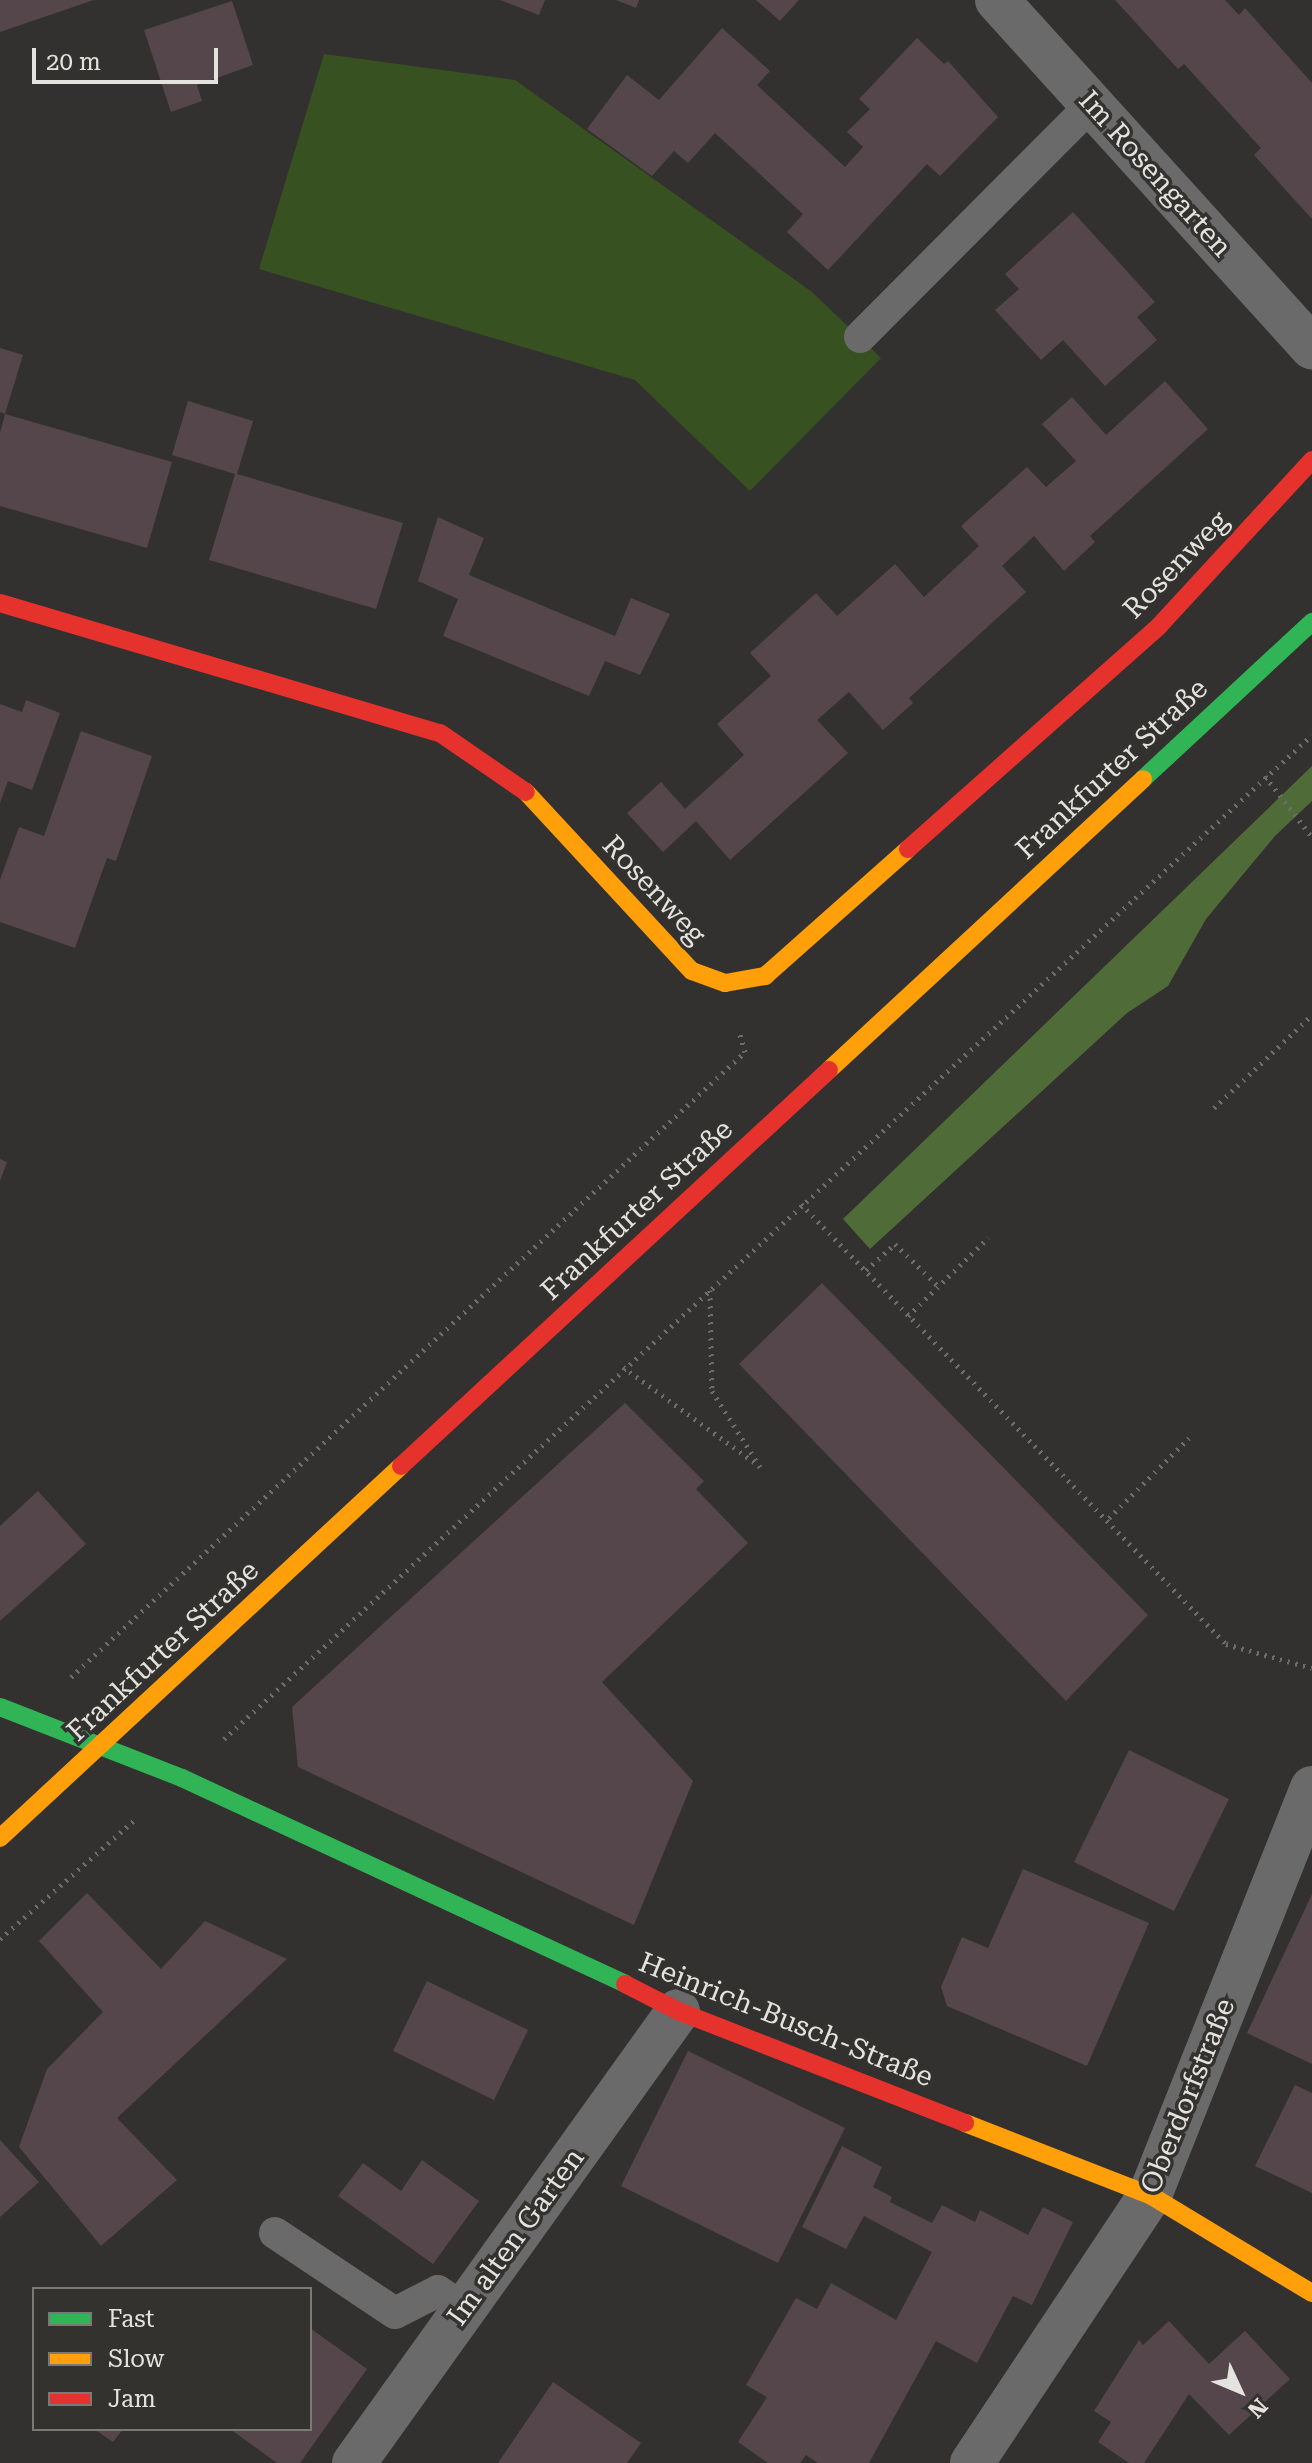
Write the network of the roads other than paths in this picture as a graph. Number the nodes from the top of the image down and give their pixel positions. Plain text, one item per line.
1 (997, 0) edge
2 (1092, 104) junction
3 (860, 337) dead end
4 (1312, 348) edge
5 (1312, 460) edge
6 (0, 603) edge
7 (1312, 622) edge
8 (0, 1707) edge
9 (104, 1744) junction
10 (1312, 1788) edge
11 (0, 1838) edge
12 (678, 2011) junction
13 (1150, 2195) junction
14 (275, 2233) dead end
15 (1312, 2293) edge
16 (464, 2309) junction
17 (354, 2463) edge
18 (972, 2463) edge

1 - 2 street, Im Rosengarten
2 - 3 lane
2 - 4 street, Im Rosengarten
5 - 6 street, Rosenweg
7 - 9 street, Frankfurter Straße
8 - 9 street, Heinrich-Busch-Straße
9 - 11 street, Frankfurter Straße
9 - 12 street, Heinrich-Busch-Straße
10 - 13 street, Oberdorfstraße
12 - 13 street, Heinrich-Busch-Straße
12 - 16 street, Im alten Garten
13 - 15 street, Heinrich-Busch-Straße
13 - 18 street, Oberdorfstraße
14 - 16 lane
16 - 17 street, Im alten Garten

